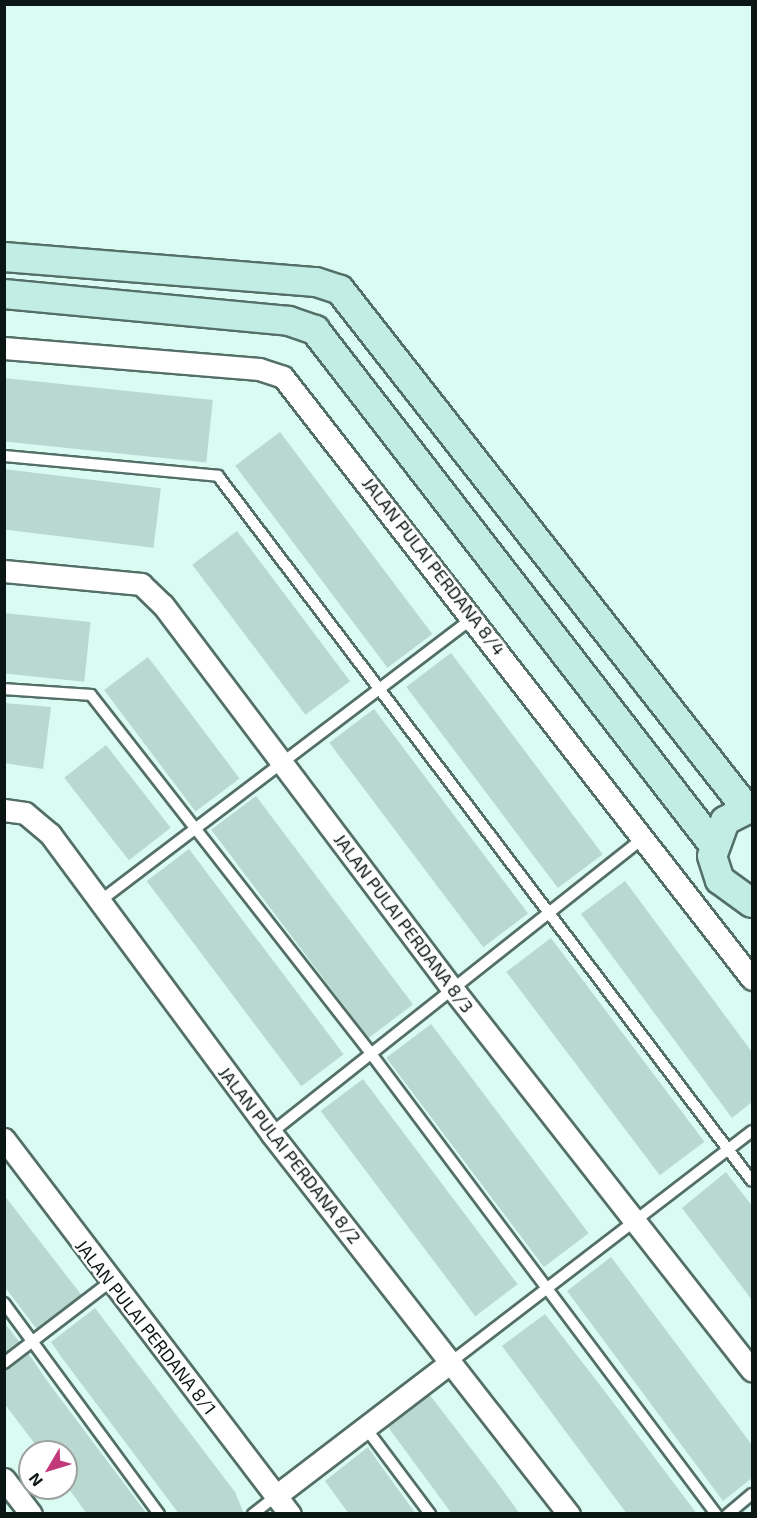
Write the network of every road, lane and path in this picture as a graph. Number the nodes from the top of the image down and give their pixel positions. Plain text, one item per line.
1 (4, 257) edge
2 (4, 294) edge
3 (4, 348) edge
4 (4, 456) edge
5 (4, 571) edge
6 (474, 617) junction
7 (4, 688) edge
8 (379, 688) junction
9 (284, 761) junction
10 (749, 808) edge
11 (4, 810) edge
12 (195, 827) junction
13 (644, 837) junction
14 (713, 844) junction
15 (100, 901) junction
16 (753, 903) edge
17 (548, 910) junction
18 (753, 979) edge
19 (452, 988) junction
20 (369, 1051) junction
21 (753, 1131) edge
22 (271, 1133) junction
23 (4, 1139) edge
24 (728, 1150) junction
25 (753, 1181) edge
26 (635, 1221) junction
27 (110, 1282) junction
28 (545, 1291) junction
29 (4, 1304) edge
30 (33, 1342) junction
31 (452, 1362) junction
32 (4, 1363) edge
33 (753, 1370) edge
34 (365, 1427) junction
35 (4, 1479) edge
36 (753, 1494) edge
37 (277, 1495) junction
38 (31, 1514) edge
39 (159, 1514) edge
40 (253, 1514) edge
41 (290, 1514) edge
42 (430, 1514) edge
43 (569, 1514) edge
44 (716, 1514) edge
45 (728, 1514) edge

1 - 10 street
2 - 14 street
3 - 6 street, JALAN PULAI PERDANA 8/4
4 - 8 lane
5 - 9 street, JALAN PULAI PERDANA 8/3
6 - 8 lane
6 - 13 street, JALAN PULAI PERDANA 8/4
7 - 12 lane
8 - 9 lane
8 - 17 lane
9 - 12 lane
9 - 19 street, JALAN PULAI PERDANA 8/3
10 - 14 street
11 - 15 street, JALAN PULAI PERDANA 8/2
12 - 15 lane
12 - 20 lane
13 - 17 lane
13 - 18 street, JALAN PULAI PERDANA 8/4
14 - 16 street
15 - 22 street, JALAN PULAI PERDANA 8/2
17 - 19 lane
17 - 24 lane
19 - 20 lane
19 - 26 street, JALAN PULAI PERDANA 8/3
20 - 22 lane
20 - 28 lane
21 - 24 lane
22 - 31 street, JALAN PULAI PERDANA 8/2
23 - 27 street, JALAN PULAI PERDANA 8/1
24 - 25 lane
24 - 26 lane
26 - 28 lane
26 - 33 street, JALAN PULAI PERDANA 8/3
27 - 30 lane
27 - 37 street, JALAN PULAI PERDANA 8/1
28 - 31 lane
28 - 44 lane
29 - 30 lane
30 - 32 lane
30 - 39 lane
31 - 34 street
31 - 43 street, JALAN PULAI PERDANA 8/2
34 - 37 street
34 - 42 lane
35 - 38 street
36 - 45 lane
37 - 40 lane
37 - 41 street, JALAN PULAI PERDANA 8/1

